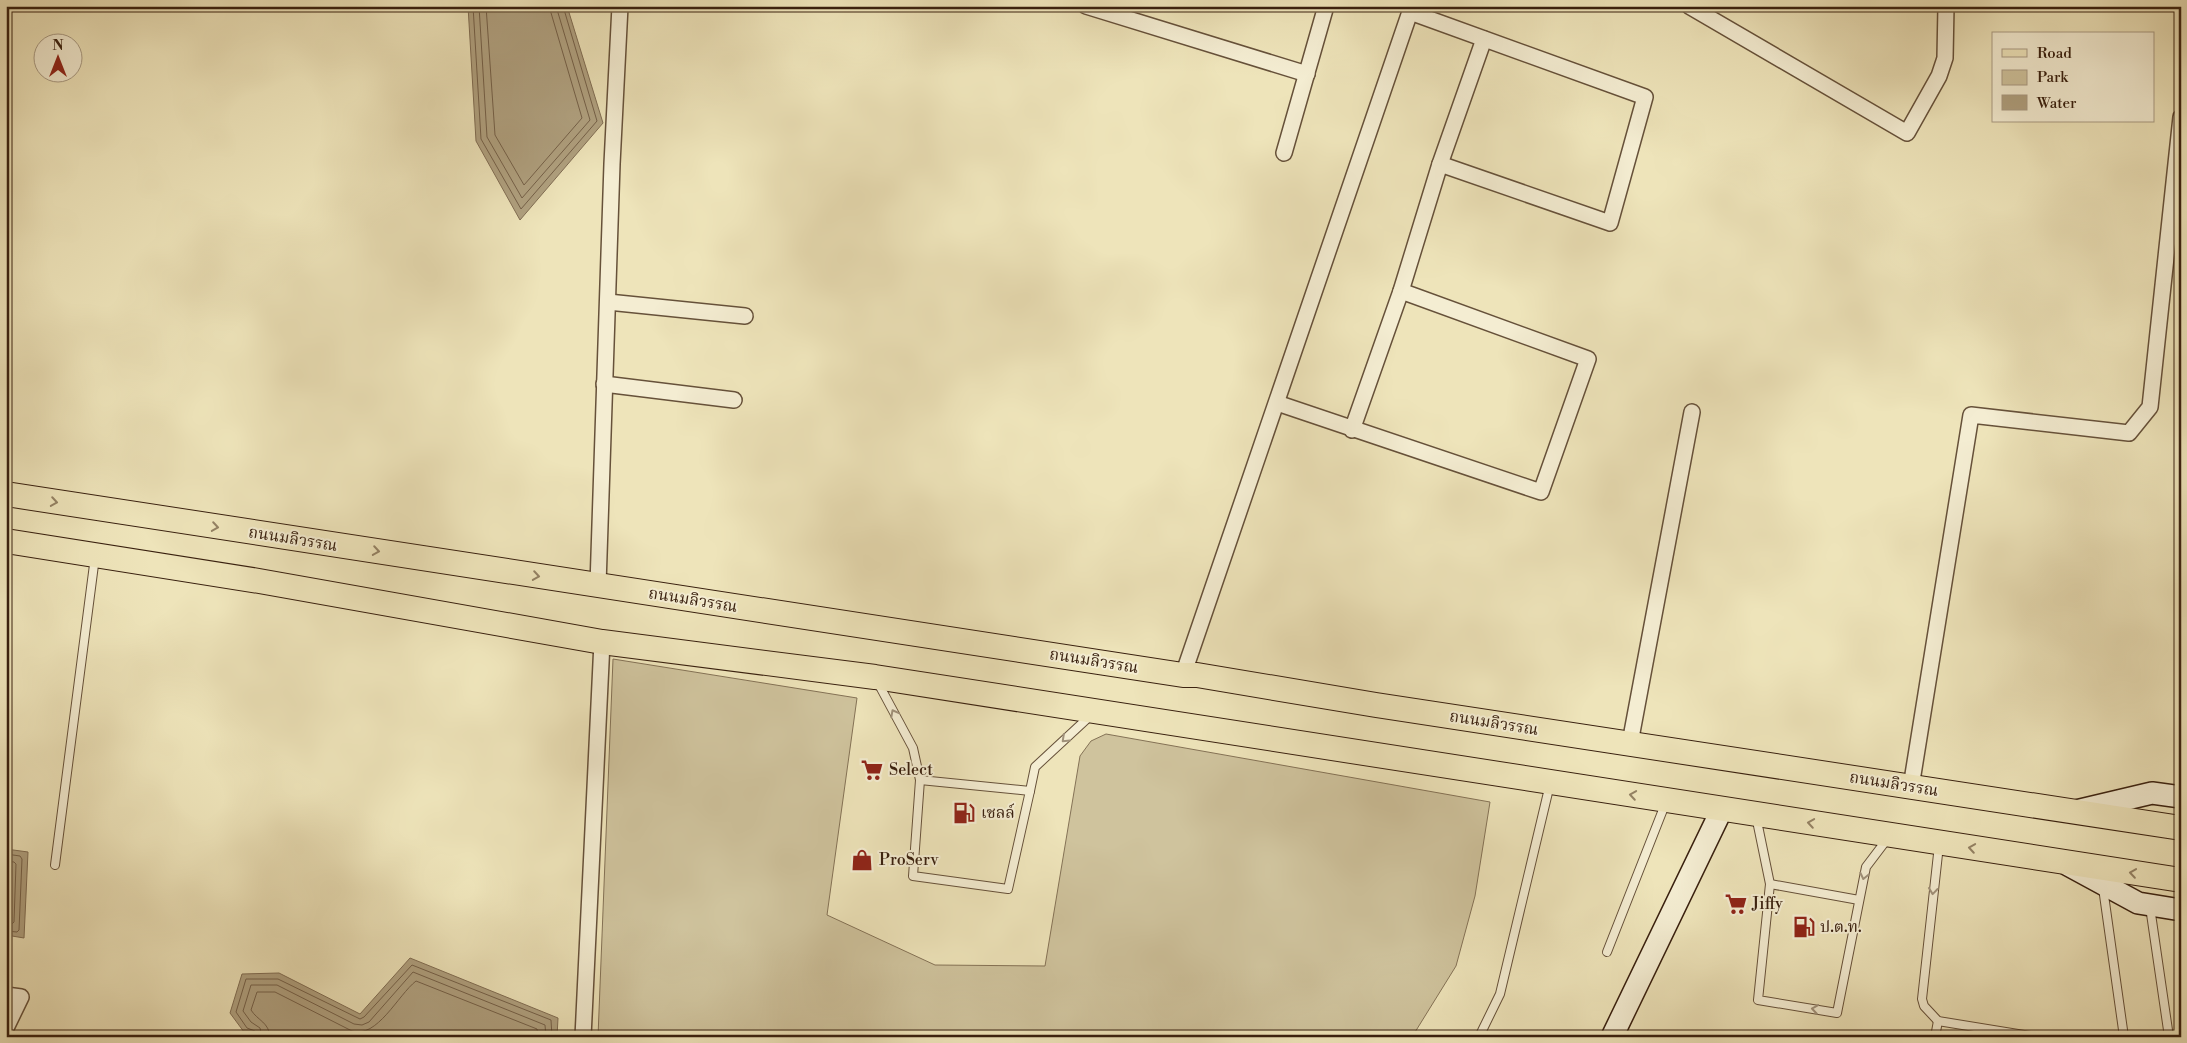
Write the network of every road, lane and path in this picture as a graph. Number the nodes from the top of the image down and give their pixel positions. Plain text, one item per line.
1 (620, 6) edge
2 (1086, 6) edge
3 (1326, 6) edge
4 (1689, 6) edge
5 (1946, 6) edge
6 (1411, 9) edge
7 (1484, 39) junction
8 (1307, 74) junction
9 (2181, 117) edge
10 (1284, 153) dead end
11 (1440, 164) junction
12 (1401, 291) junction
13 (608, 302) junction
14 (745, 316) dead end
15 (604, 384) junction
16 (734, 400) dead end
17 (1277, 403) junction
18 (1692, 412) dead end
19 (1352, 430) junction
20 (6, 494) edge
21 (6, 542) edge
22 (95, 555) junction
23 (598, 585) junction
24 (602, 642) junction
25 (1183, 675) junction
26 (875, 677) junction
27 (1095, 711) junction
28 (1630, 744) junction
29 (920, 780) junction
30 (1550, 782) junction
31 (1911, 787) junction
32 (1030, 791) junction
33 (2181, 797) edge
34 (1667, 800) junction
35 (1722, 809) junction
36 (2073, 812) junction
37 (1755, 814) junction
38 (2181, 828) edge
39 (1891, 835) junction
40 (1939, 843) junction
41 (2063, 862) junction
42 (55, 864) dead end
43 (2181, 880) edge
44 (2102, 883) junction
45 (1770, 884) junction
46 (1859, 900) junction
47 (2150, 905) junction
48 (2181, 910) edge
49 (1607, 952) dead end
50 (6, 995) edge
51 (1938, 1020) junction
52 (6, 1028) edge
53 (584, 1037) edge
54 (1479, 1037) edge
55 (1612, 1037) edge
56 (1935, 1037) edge
57 (2036, 1037) edge
58 (2124, 1037) edge
59 (2169, 1037) edge

1 - 13 street
2 - 8 street
3 - 8 street
4 - 5 street
6 - 7 street
6 - 17 street
7 - 11 street
7 - 11 street
8 - 10 street
9 - 31 street
11 - 12 street
12 - 19 street
12 - 19 street
13 - 14 street
13 - 15 street
15 - 16 street
15 - 23 street
17 - 19 street
17 - 25 street
18 - 28 street
20 -> 23 main road, ถนนมลิวรรณ
21 - 22 main road
22 - 24 main road
22 - 42 lane
23 - 25 main road, ถนนมลิวรรณ
24 - 26 main road
24 - 53 street
25 - 28 main road, ถนนมลิวรรณ
26 - 27 main road
29 -> 26 lane
27 - 30 main road
27 -> 32 lane
28 - 31 main road, ถนนมลิวรรณ
29 - 32 lane
29 - 32 lane
34 -> 30 main road
30 - 54 lane
31 - 36 main road, ถนนมลิวรรณ
33 - 36 street
34 - 35 main road
34 - 49 lane
35 - 37 main road
35 - 55 street
36 - 38 main road, ถนนมลิวรรณ
39 -> 37 main road
37 - 45 lane
39 - 40 main road
39 -> 46 lane
41 -> 40 main road
40 -> 51 lane
43 -> 41 main road
41 - 44 street
44 - 47 street
44 - 58 lane
45 - 46 lane
46 -> 45 lane
47 - 48 street
47 - 59 lane
50 - 52 street
51 - 56 lane
51 - 57 lane

